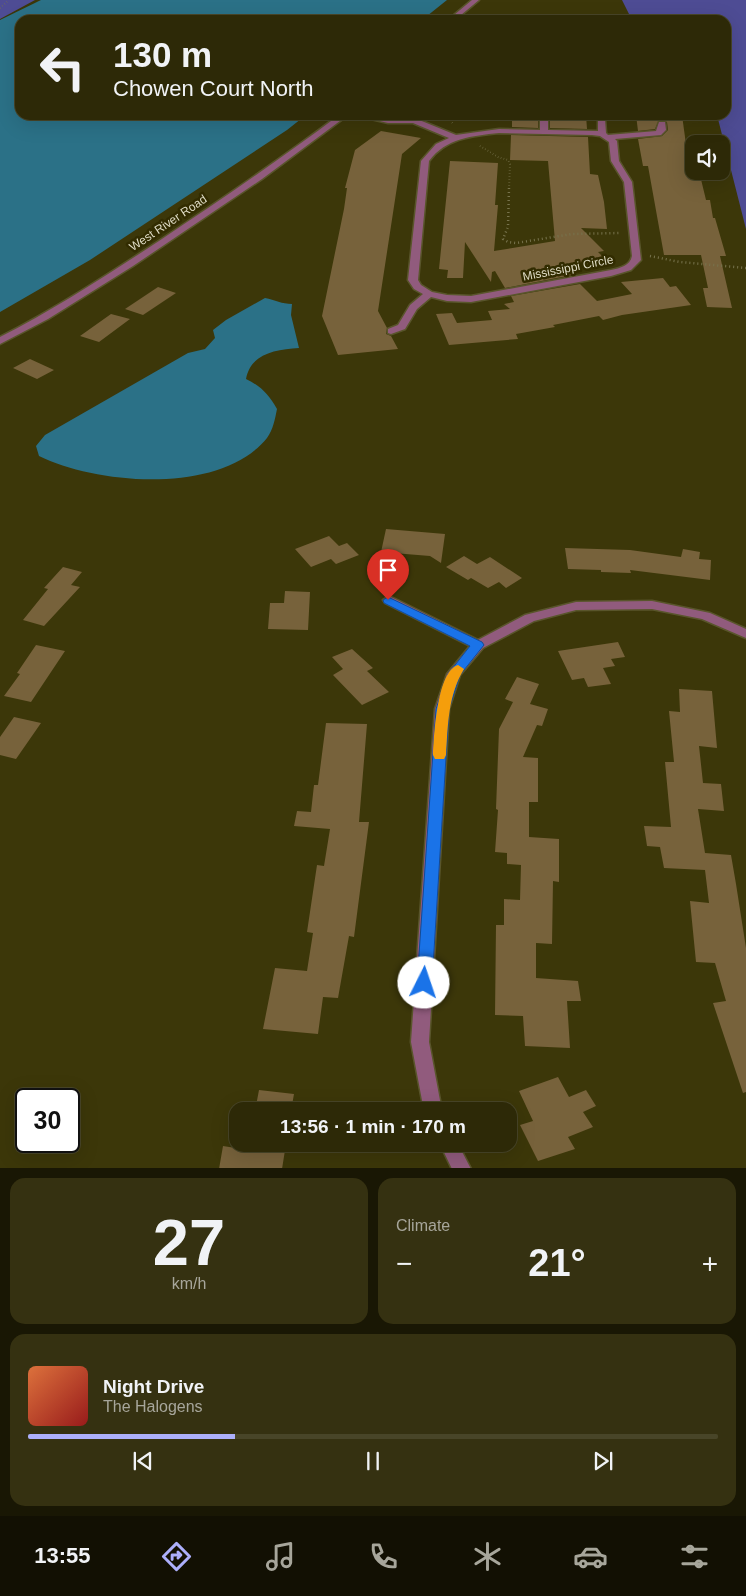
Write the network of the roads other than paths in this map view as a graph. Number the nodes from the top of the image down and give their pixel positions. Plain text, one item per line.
1 (476, 0) edge
2 (457, 15) edge
3 (337, 120) edge
4 (388, 120) edge
5 (410, 120) edge
6 (544, 120) edge
7 (602, 121) dead end
8 (414, 122) junction
9 (662, 124) dead end
10 (544, 131) junction
11 (605, 136) junction
12 (460, 137) junction
13 (429, 294) junction
14 (391, 331) dead end
15 (0, 341) edge
16 (388, 600) dead end
17 (746, 634) edge
18 (478, 645) junction
19 (431, 1102) edge
20 (453, 1152) edge
21 (462, 1168) edge

1 - 2 street
3 - 15 street, West River Road
4 - 8 street
5 - 8 street
6 - 10 street
7 - 11 street
8 - 12 street
9 - 11 street
10 - 11 street
10 - 12 street
11 - 13 street, Mississippi Circle
12 - 13 street
13 - 14 street
16 - 18 street
17 - 18 street
18 - 19 street
20 - 21 street

